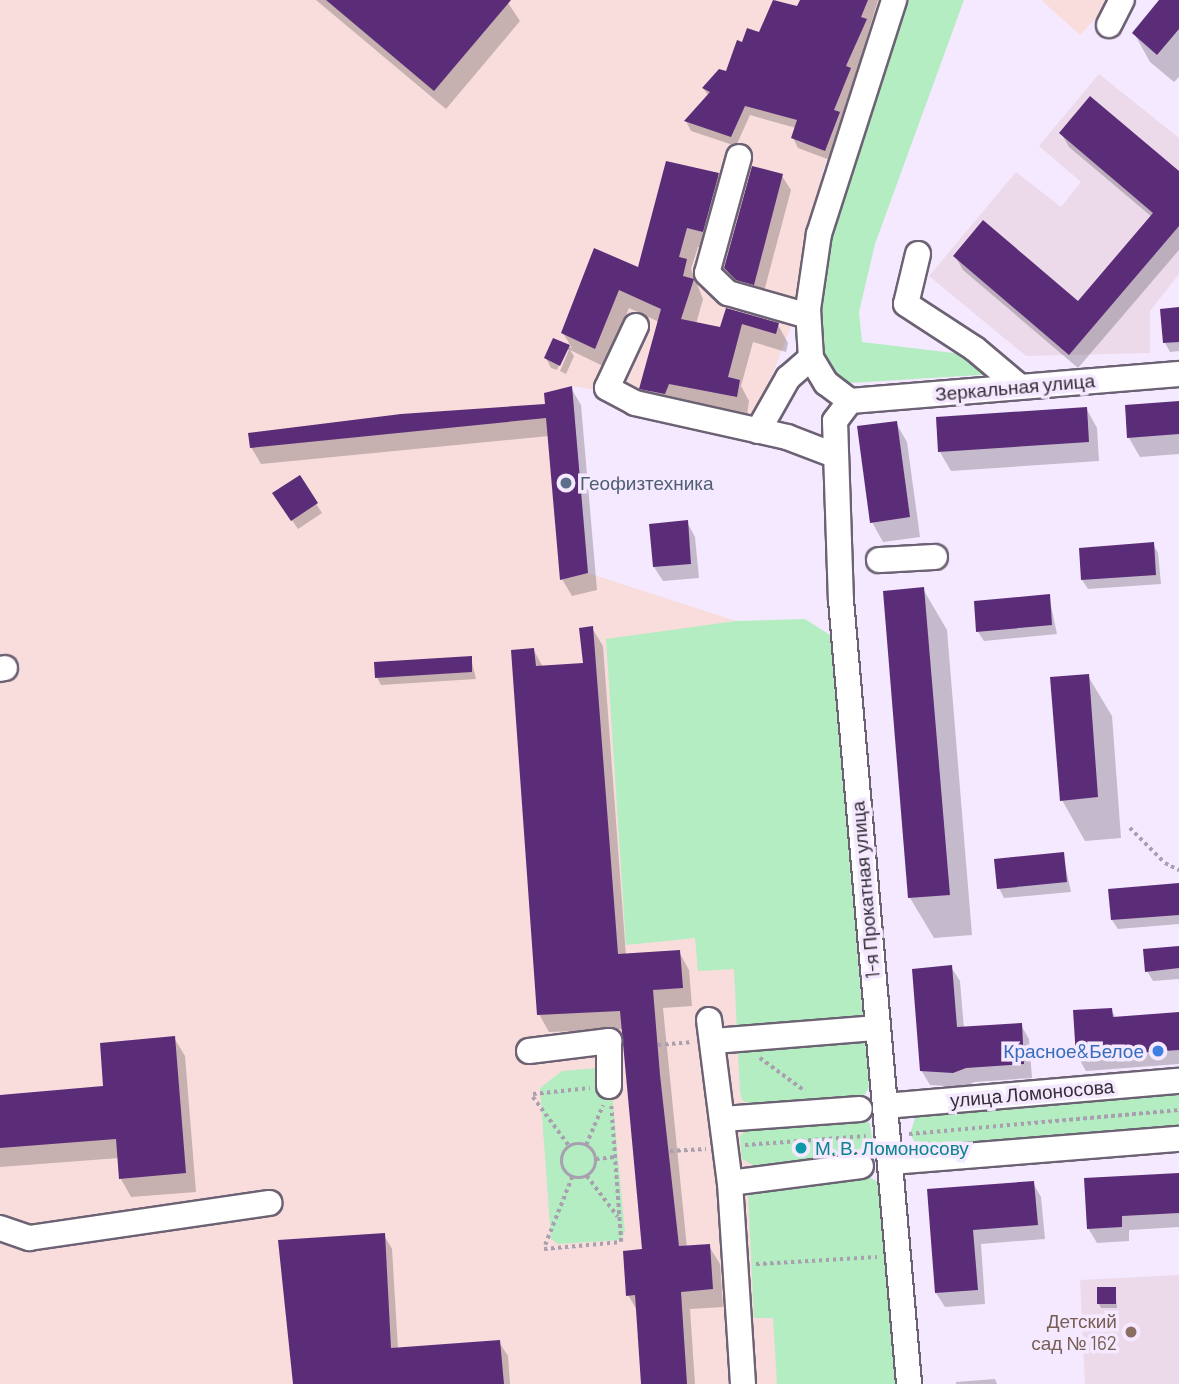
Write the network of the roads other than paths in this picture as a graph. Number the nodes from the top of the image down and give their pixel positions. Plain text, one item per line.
1 (894, 0) edge
2 (1122, 0) edge
3 (1109, 26) dead end
4 (739, 157) dead end
5 (918, 254) dead end
6 (808, 316) junction
7 (636, 326) dead end
8 (811, 358) junction
9 (1179, 374) edge
10 (1018, 386) junction
11 (850, 401) junction
12 (758, 431) junction
13 (834, 455) junction
14 (935, 557) dead end
15 (880, 560) dead end
16 (877, 1028) junction
17 (529, 1051) dead end
18 (1179, 1082) edge
19 (609, 1088) road end
20 (885, 1106) junction
21 (860, 1109) dead end
22 (723, 1119) junction
23 (1179, 1139) edge
24 (891, 1161) junction
25 (862, 1167) dead end
26 (730, 1183) junction
27 (268, 1203) dead end
28 (0, 1228) edge
29 (743, 1384) edge
30 (909, 1384) edge

1 - 6 street
2 - 3 street
4 - 6 street
5 - 10 street
6 - 8 street
7 - 12 street
8 - 11 street
8 - 12 street
9 - 10 street, Зеркальная улица
10 - 11 street, Зеркальная улица
11 - 13 street, 1-я Прокатная улица
12 - 13 street
13 - 16 street, 1-я Прокатная улица
14 - 15 street
16 - 20 street, 1-я Прокатная улица
16 - 22 street
17 - 19 street
18 - 20 street, улица Ломоносова
20 - 24 street, 1-я Прокатная улица
21 - 22 street
22 - 26 street
23 - 24 street
24 - 30 street, 1-я Прокатная улица
25 - 26 street
26 - 29 street
27 - 28 street

